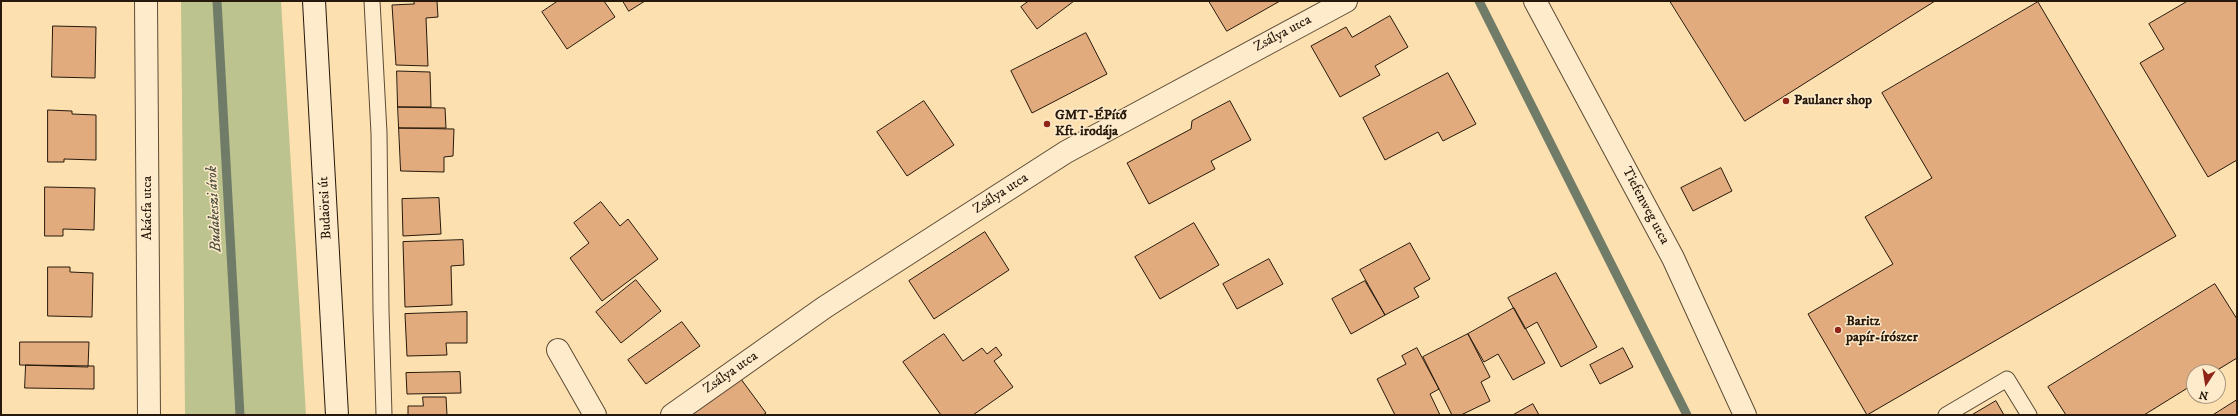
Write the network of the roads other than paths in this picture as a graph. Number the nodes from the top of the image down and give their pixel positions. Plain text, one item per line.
1 (146, 1) edge
2 (314, 1) edge
3 (372, 1) edge
4 (1346, 1) edge
5 (1535, 1) edge
6 (558, 350) dead end
7 (149, 415) edge
8 (337, 415) edge
9 (384, 415) edge
10 (595, 415) edge
11 (672, 415) edge
12 (1745, 415) edge
13 (1946, 415) edge
14 (2029, 415) edge

1 - 7 street, Akácfa utca
2 - 8 street, Budaörsi út
3 - 9 lane
4 - 11 street, Zsálya utca
5 - 12 street, Tiefenweg utca
6 - 10 street
13 - 14 lane

